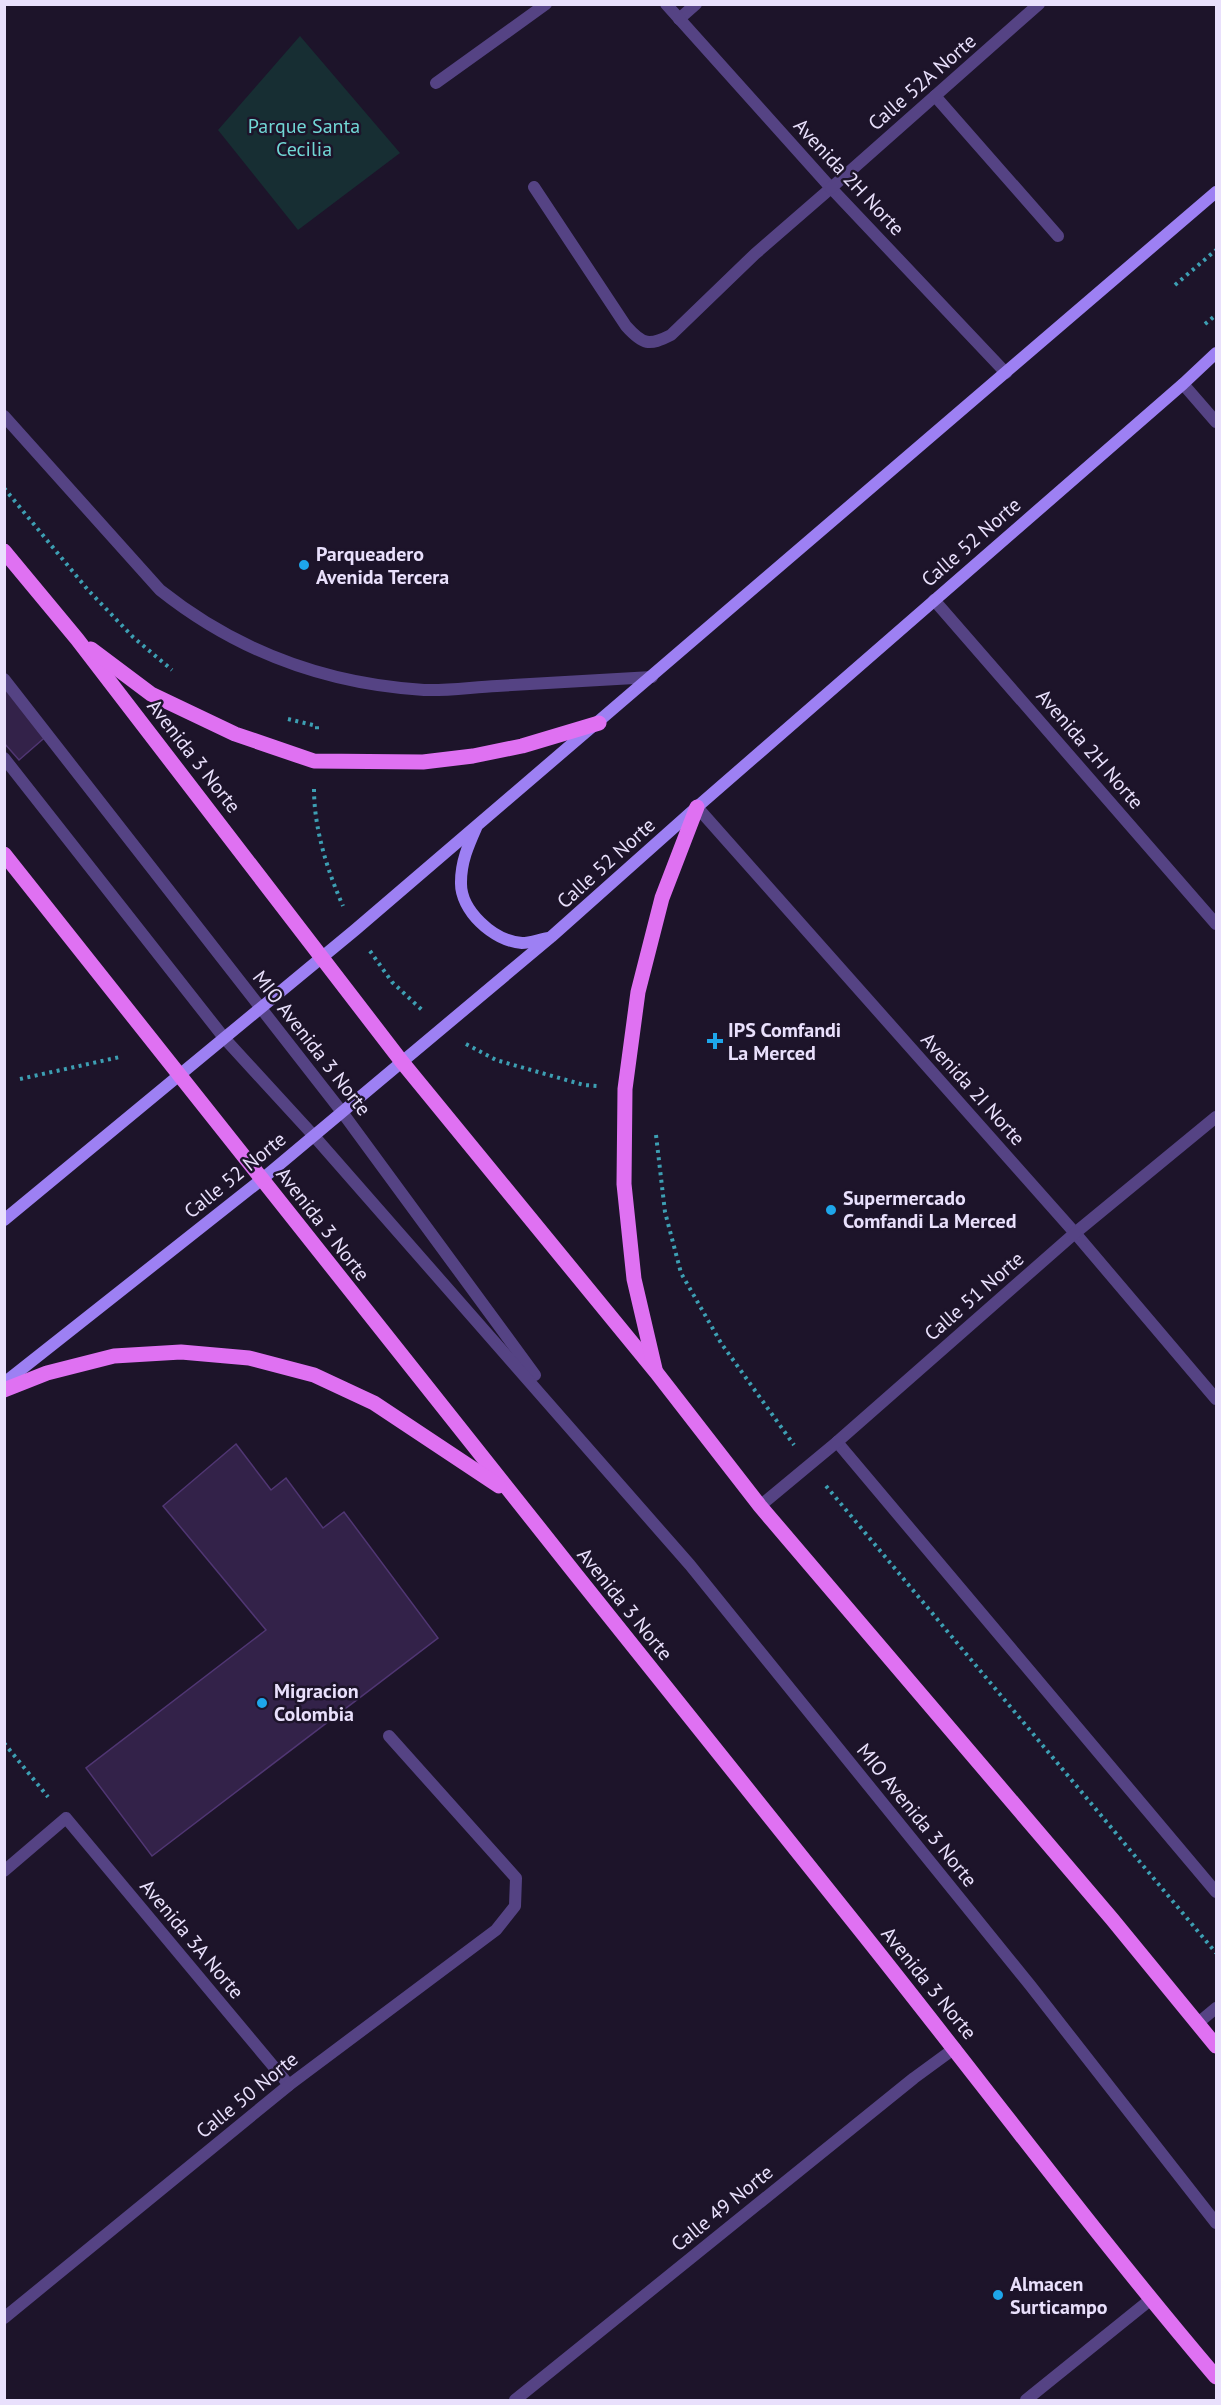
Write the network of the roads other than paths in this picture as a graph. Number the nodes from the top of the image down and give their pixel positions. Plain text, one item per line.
1 (546, 4) edge
2 (666, 4) edge
3 (696, 4) edge
4 (1039, 4) edge
5 (679, 19) junction
6 (436, 82) dead end
7 (935, 96) junction
8 (534, 187) dead end
9 (831, 188) junction
10 (1216, 192) edge
11 (1058, 236) dead end
12 (1216, 352) edge
13 (1006, 373) junction
14 (1183, 384) junction
15 (4, 416) edge
16 (1216, 422) edge
17 (4, 551) edge
18 (934, 600) junction
19 (77, 639) junction
20 (652, 677) junction
21 (4, 679) edge
22 (599, 723) junction
23 (4, 758) edge
24 (697, 807) junction
25 (478, 825) junction
26 (4, 854) edge
27 (1216, 924) edge
28 (551, 937) junction
29 (323, 956) junction
30 (261, 1008) junction
31 (225, 1039) junction
32 (402, 1062) junction
33 (181, 1077) junction
34 (342, 1112) junction
35 (1216, 1117) edge
36 (314, 1136) junction
37 (261, 1180) junction
38 (4, 1220) edge
39 (1075, 1233) junction
40 (656, 1372) junction
41 (4, 1383) edge
42 (4, 1390) edge
43 (1216, 1399) edge
44 (580, 1437) junction
45 (837, 1442) junction
46 (511, 1494) junction
47 (760, 1506) junction
48 (389, 1736) dead end
49 (4, 1871) edge
50 (1216, 1892) edge
51 (1216, 2008) edge
52 (1198, 2023) junction
53 (1216, 2046) edge
54 (954, 2048) junction
55 (289, 2085) junction
56 (1216, 2223) edge
57 (1150, 2300) junction
58 (4, 2318) edge
59 (1216, 2377) edge
60 (515, 2400) edge
61 (1026, 2400) edge

1 - 6 street
2 - 5 street, Avenida 2H Norte
3 - 5 street
4 - 7 street, Calle 52A Norte
5 - 9 street, Avenida 2H Norte
7 - 9 street, Calle 52A Norte
7 - 11 street
8 - 9 street, Calle 52A Norte
9 - 13 street, Avenida 2H Norte
10 - 13 main road
12 - 14 main road, Calle 52 Norte
13 - 20 main road
14 - 16 street
14 - 18 main road, Calle 52 Norte
15 - 20 street
17 - 19 main road, Avenida 3 Norte
18 - 24 main road, Calle 52 Norte
18 - 27 street, Avenida 2H Norte
19 - 22 main road
19 - 29 main road, Avenida 3 Norte
20 - 22 main road
21 - 30 street, MIO Avenida 3 Norte
22 - 25 main road
23 - 31 street, MIO Avenida 3 Norte
24 - 28 main road, Calle 52 Norte
24 - 39 street, Avenida 2I Norte
24 - 40 main road
25 - 28 main road
25 - 29 main road
26 - 33 main road, Avenida 3 Norte
28 - 32 main road, Calle 52 Norte
29 - 30 main road
29 - 32 main road, Avenida 3 Norte
30 - 31 main road
30 - 34 street, MIO Avenida 3 Norte
31 - 33 main road
31 - 36 street, MIO Avenida 3 Norte
32 - 34 main road, Calle 52 Norte
32 - 40 main road, Avenida 3 Norte
33 - 37 main road, Avenida 3 Norte
33 - 38 main road
34 - 36 main road, Calle 52 Norte
34 - 44 street, MIO Avenida 3 Norte
35 - 39 street, Calle 51 Norte
36 - 37 main road, Calle 52 Norte
36 - 44 street, MIO Avenida 3 Norte
37 - 41 main road, Calle 52 Norte
37 - 46 main road, Avenida 3 Norte
39 - 43 street, Avenida 2I Norte
39 - 45 street, Calle 51 Norte
40 - 47 main road, Avenida 3 Norte
42 - 46 main road
44 - 56 street, MIO Avenida 3 Norte
45 - 47 street, Calle 51 Norte
45 - 50 street
46 - 54 main road, Avenida 3 Norte
47 - 52 main road, Avenida 3 Norte
48 - 55 street, Calle 50 Norte
49 - 55 street, Avenida 3A Norte
51 - 52 street
52 - 53 main road, Avenida 3 Norte
54 - 57 main road, Avenida 3 Norte
54 - 60 street, Calle 49 Norte
55 - 58 street, Calle 50 Norte
57 - 59 main road, Avenida 3 Norte
57 - 61 street

